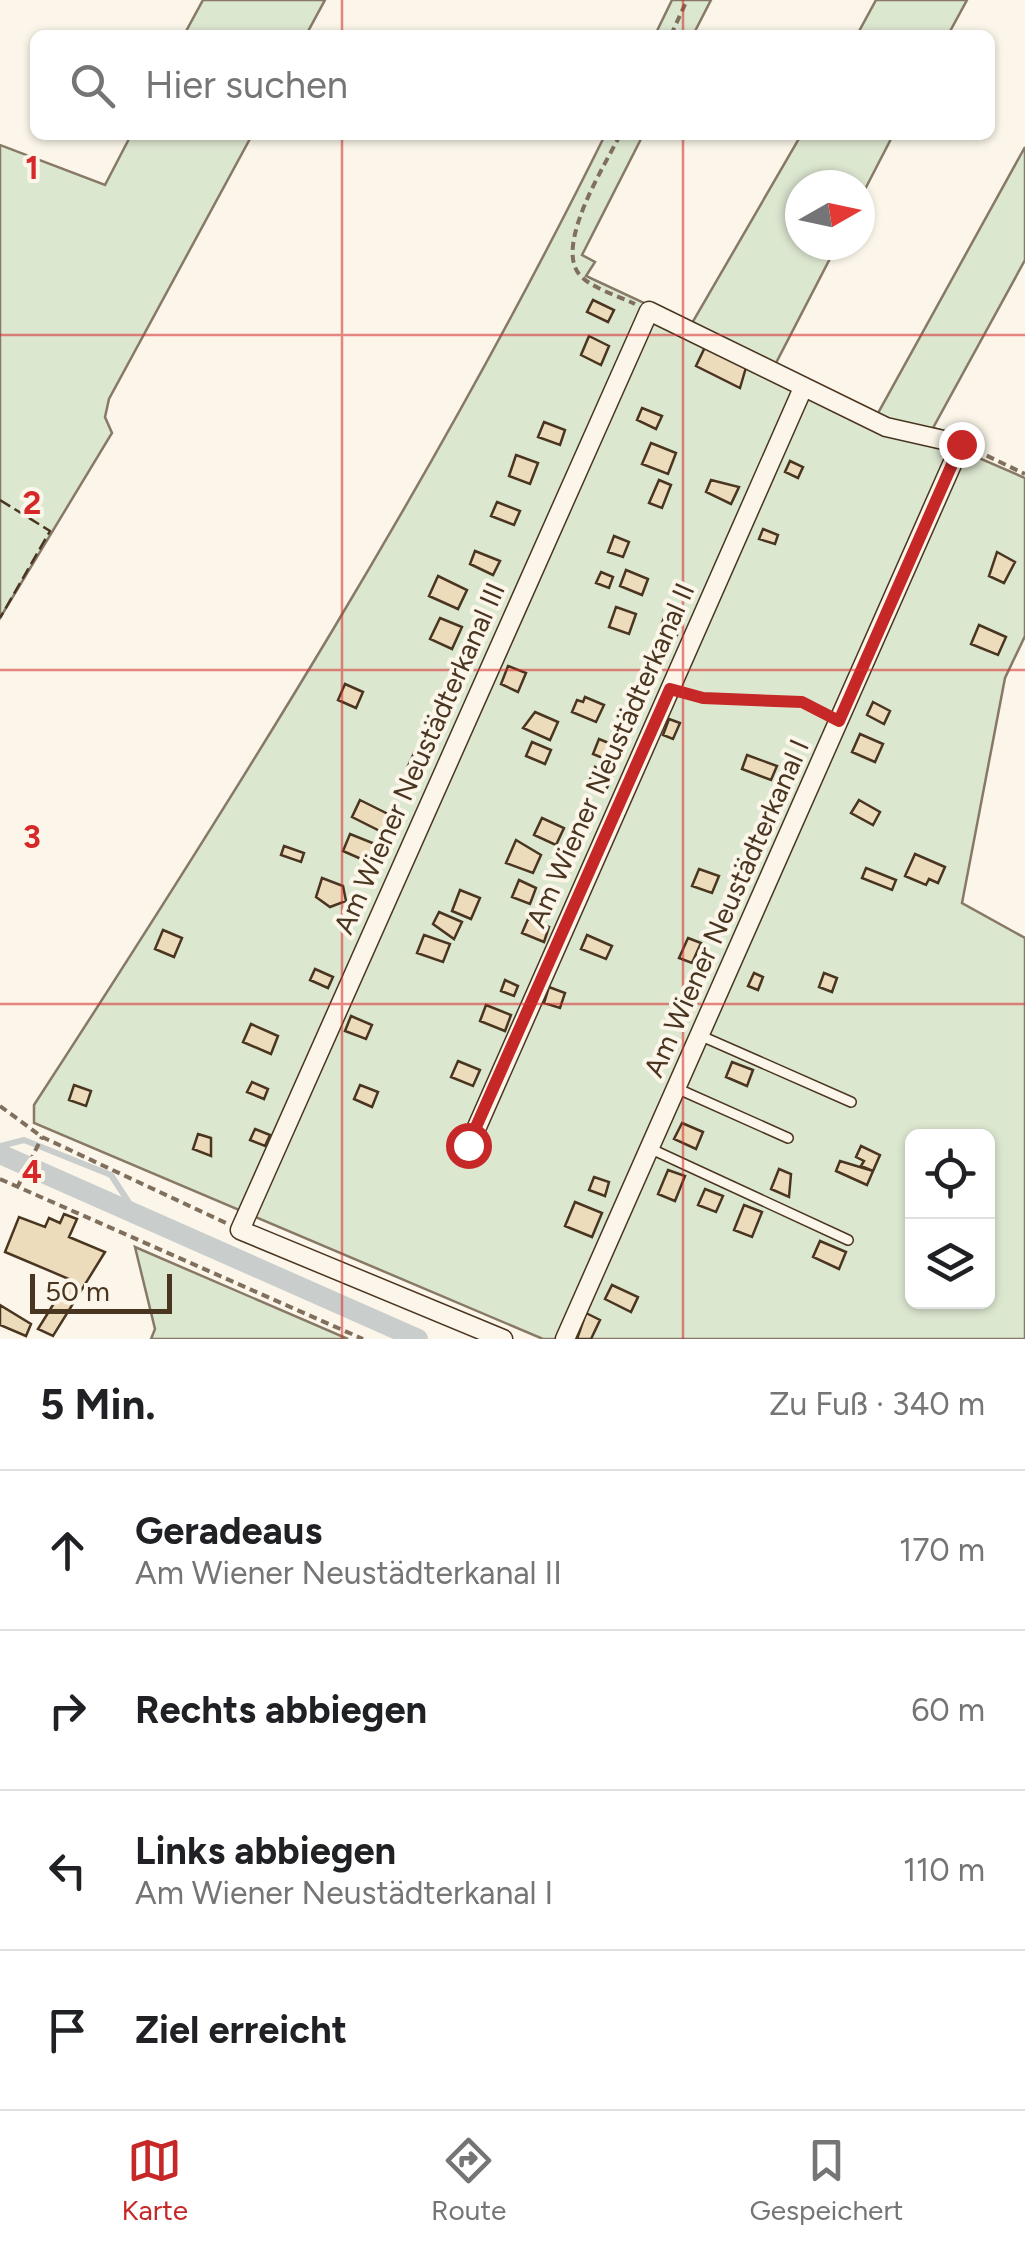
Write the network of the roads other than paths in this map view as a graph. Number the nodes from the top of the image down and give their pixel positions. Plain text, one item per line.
1 (802, 388) junction
2 (699, 1035) junction
3 (676, 1088) junction
4 (852, 1102) dead end
5 (788, 1138) dead end
6 (468, 1145) dead end
7 (649, 1148) junction
8 (848, 1240) dead end
9 (502, 1339) edge
10 (565, 1339) edge

1 - 2 street, Am Wiener Neustädterkanal I
1 - 6 street, Am Wiener Neustädterkanal II
1 - 9 street, Am Wiener Neustädterkanal III
2 - 3 street, Am Wiener Neustädterkanal I
2 - 4 lane
3 - 5 lane
3 - 7 street, Am Wiener Neustädterkanal I
7 - 8 lane
7 - 10 street, Am Wiener Neustädterkanal I

